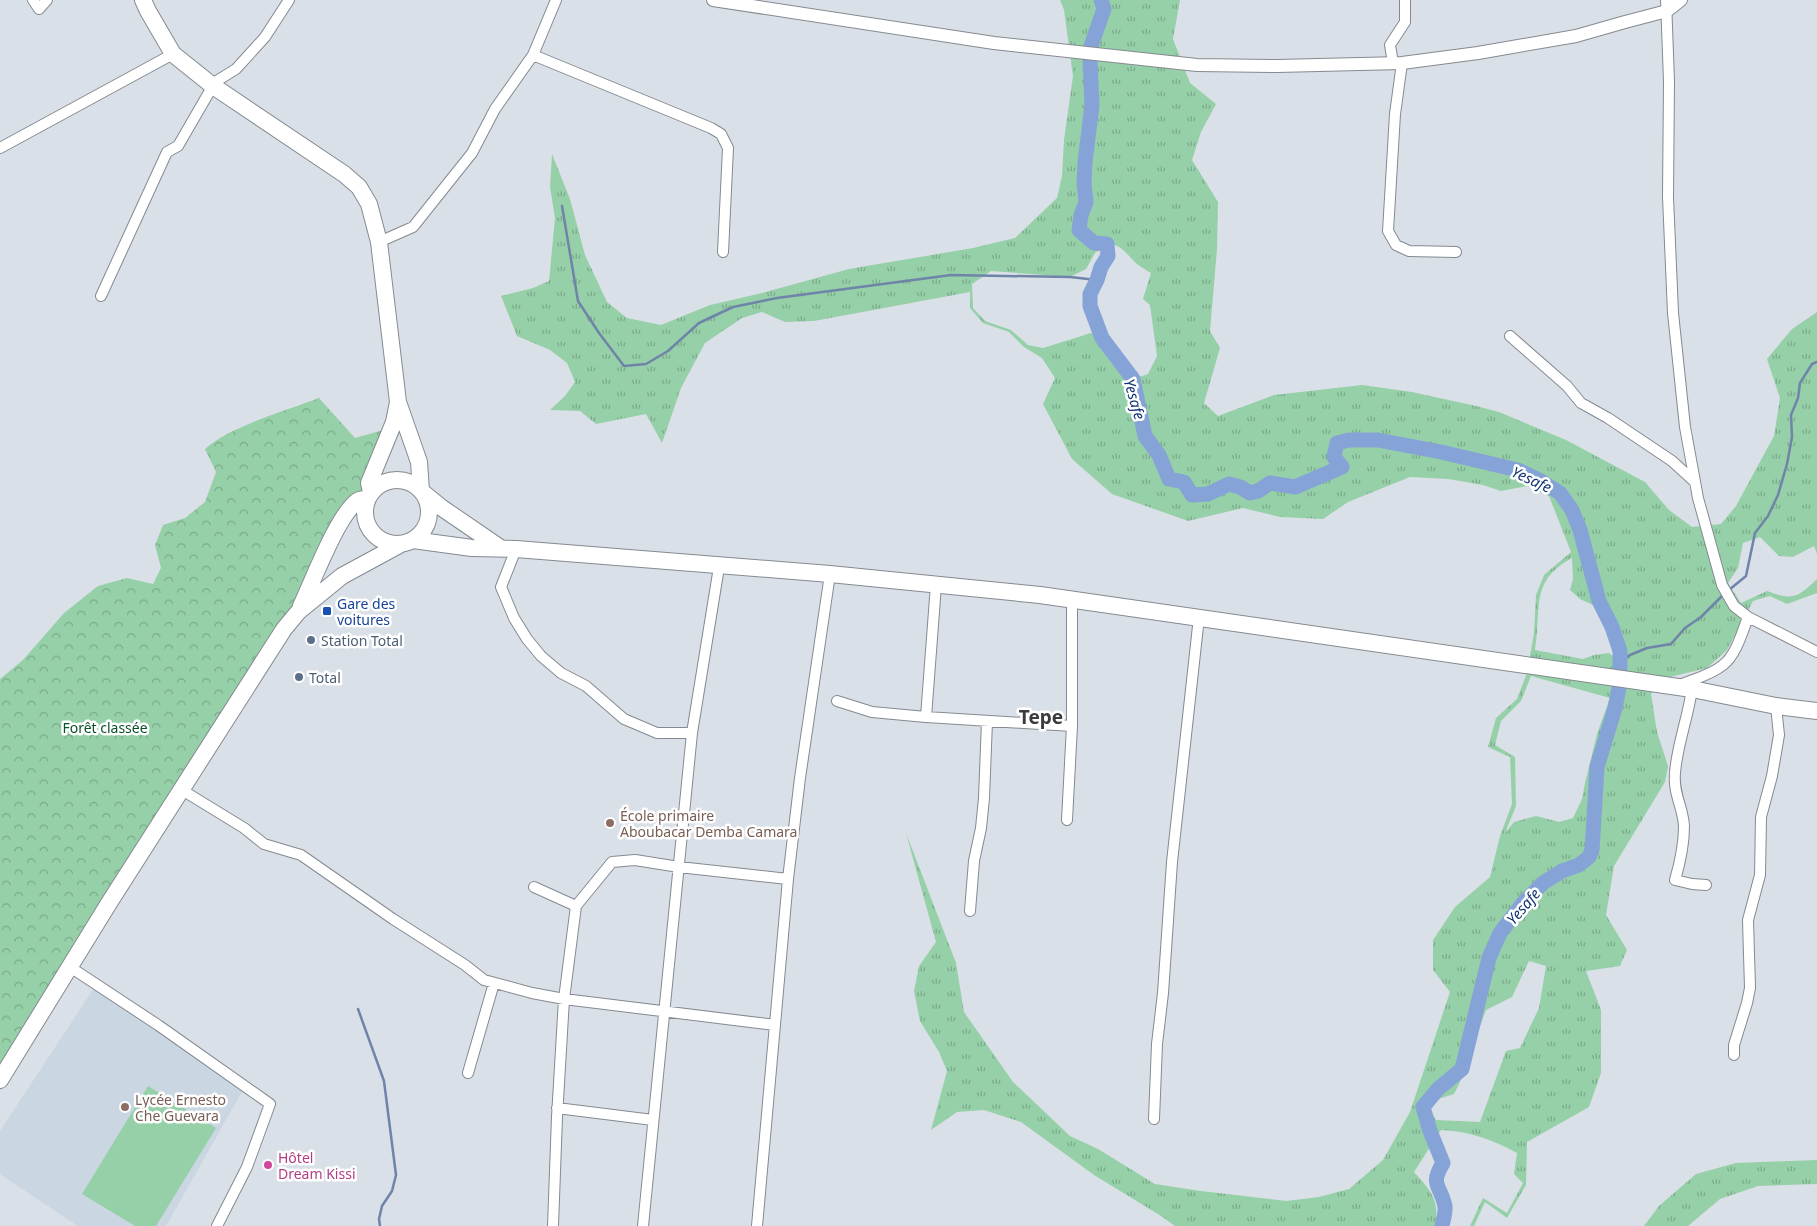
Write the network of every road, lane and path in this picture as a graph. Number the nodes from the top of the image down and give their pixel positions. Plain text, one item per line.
1 (33, 0) edge
2 (47, 0) edge
3 (143, 0) edge
4 (289, 0) edge
5 (556, 0) edge
6 (713, 0) edge
7 (1405, 0) edge
8 (1681, 0) edge
9 (1667, 6) edge
10 (173, 54) junction
11 (533, 55) junction
12 (1397, 63) junction
13 (213, 86) junction
14 (0, 148) edge
15 (379, 242) junction
16 (723, 252) dead end
17 (1456, 252) dead end
18 (101, 296) dead end
19 (1510, 336) dead end
20 (398, 402) junction
21 (1695, 482) junction
22 (421, 491) junction
23 (369, 495) junction
24 (407, 542) junction
25 (509, 549) junction
26 (719, 567) junction
27 (830, 574) junction
28 (936, 585) junction
29 (1072, 599) junction
30 (299, 611) junction
31 (1199, 617) junction
32 (1748, 617) junction
33 (1817, 652) edge
34 (1674, 687) junction
35 (1692, 689) junction
36 (836, 701) dead end
37 (1776, 706) junction
38 (1817, 711) edge
39 (926, 718) junction
40 (987, 721) junction
41 (1072, 726) junction
42 (692, 734) junction
43 (182, 790) junction
44 (1067, 820) dead end
45 (679, 867) junction
46 (788, 879) junction
47 (1706, 886) dead end
48 (534, 887) dead end
49 (576, 906) junction
50 (970, 911) dead end
51 (70, 967) junction
52 (494, 984) junction
53 (564, 999) junction
54 (664, 1011) junction
55 (775, 1025) junction
56 (1734, 1055) dead end
57 (468, 1073) dead end
58 (0, 1080) edge
59 (558, 1108) junction
60 (1154, 1119) dead end
61 (653, 1120) junction
62 (218, 1226) edge
63 (553, 1226) edge
64 (643, 1226) edge
65 (757, 1226) edge

1 - 2 street
3 - 10 highway
4 - 13 street
5 - 11 street
6 - 12 street
7 - 12 street
8 - 9 street
9 - 12 street
9 - 21 street
10 - 13 highway
10 - 14 street
11 - 15 street
11 - 16 street
12 - 17 street
13 - 15 highway
13 - 18 street
15 - 20 highway
19 - 21 street
20 - 22 highway
20 - 23 highway
21 - 32 street
22 - 23 highway
22 - 24 highway
22 - 25 highway
23 - 24 highway
23 - 30 highway
24 - 25 highway
24 - 30 highway
25 - 26 highway
25 - 42 street
26 - 27 highway
26 - 42 street
27 - 28 highway
27 - 46 street
28 - 29 highway
28 - 39 street
29 - 31 highway
29 - 41 street
30 - 43 highway
31 - 34 highway
31 - 60 street
32 - 33 street
32 - 34 street
34 - 35 highway
35 - 37 highway
35 - 47 street
36 - 39 street
37 - 38 highway
37 - 56 street
39 - 40 street
40 - 41 street
40 - 50 street
41 - 44 street
42 - 45 street
43 - 51 highway
43 - 52 street
45 - 46 street
45 - 49 street
45 - 54 street
46 - 55 street
48 - 49 street
49 - 53 street
51 - 58 highway
51 - 62 street
52 - 53 street
52 - 57 street
53 - 54 street
53 - 59 street
54 - 55 street
54 - 61 street
55 - 65 street
59 - 61 street
59 - 63 street
61 - 64 street

